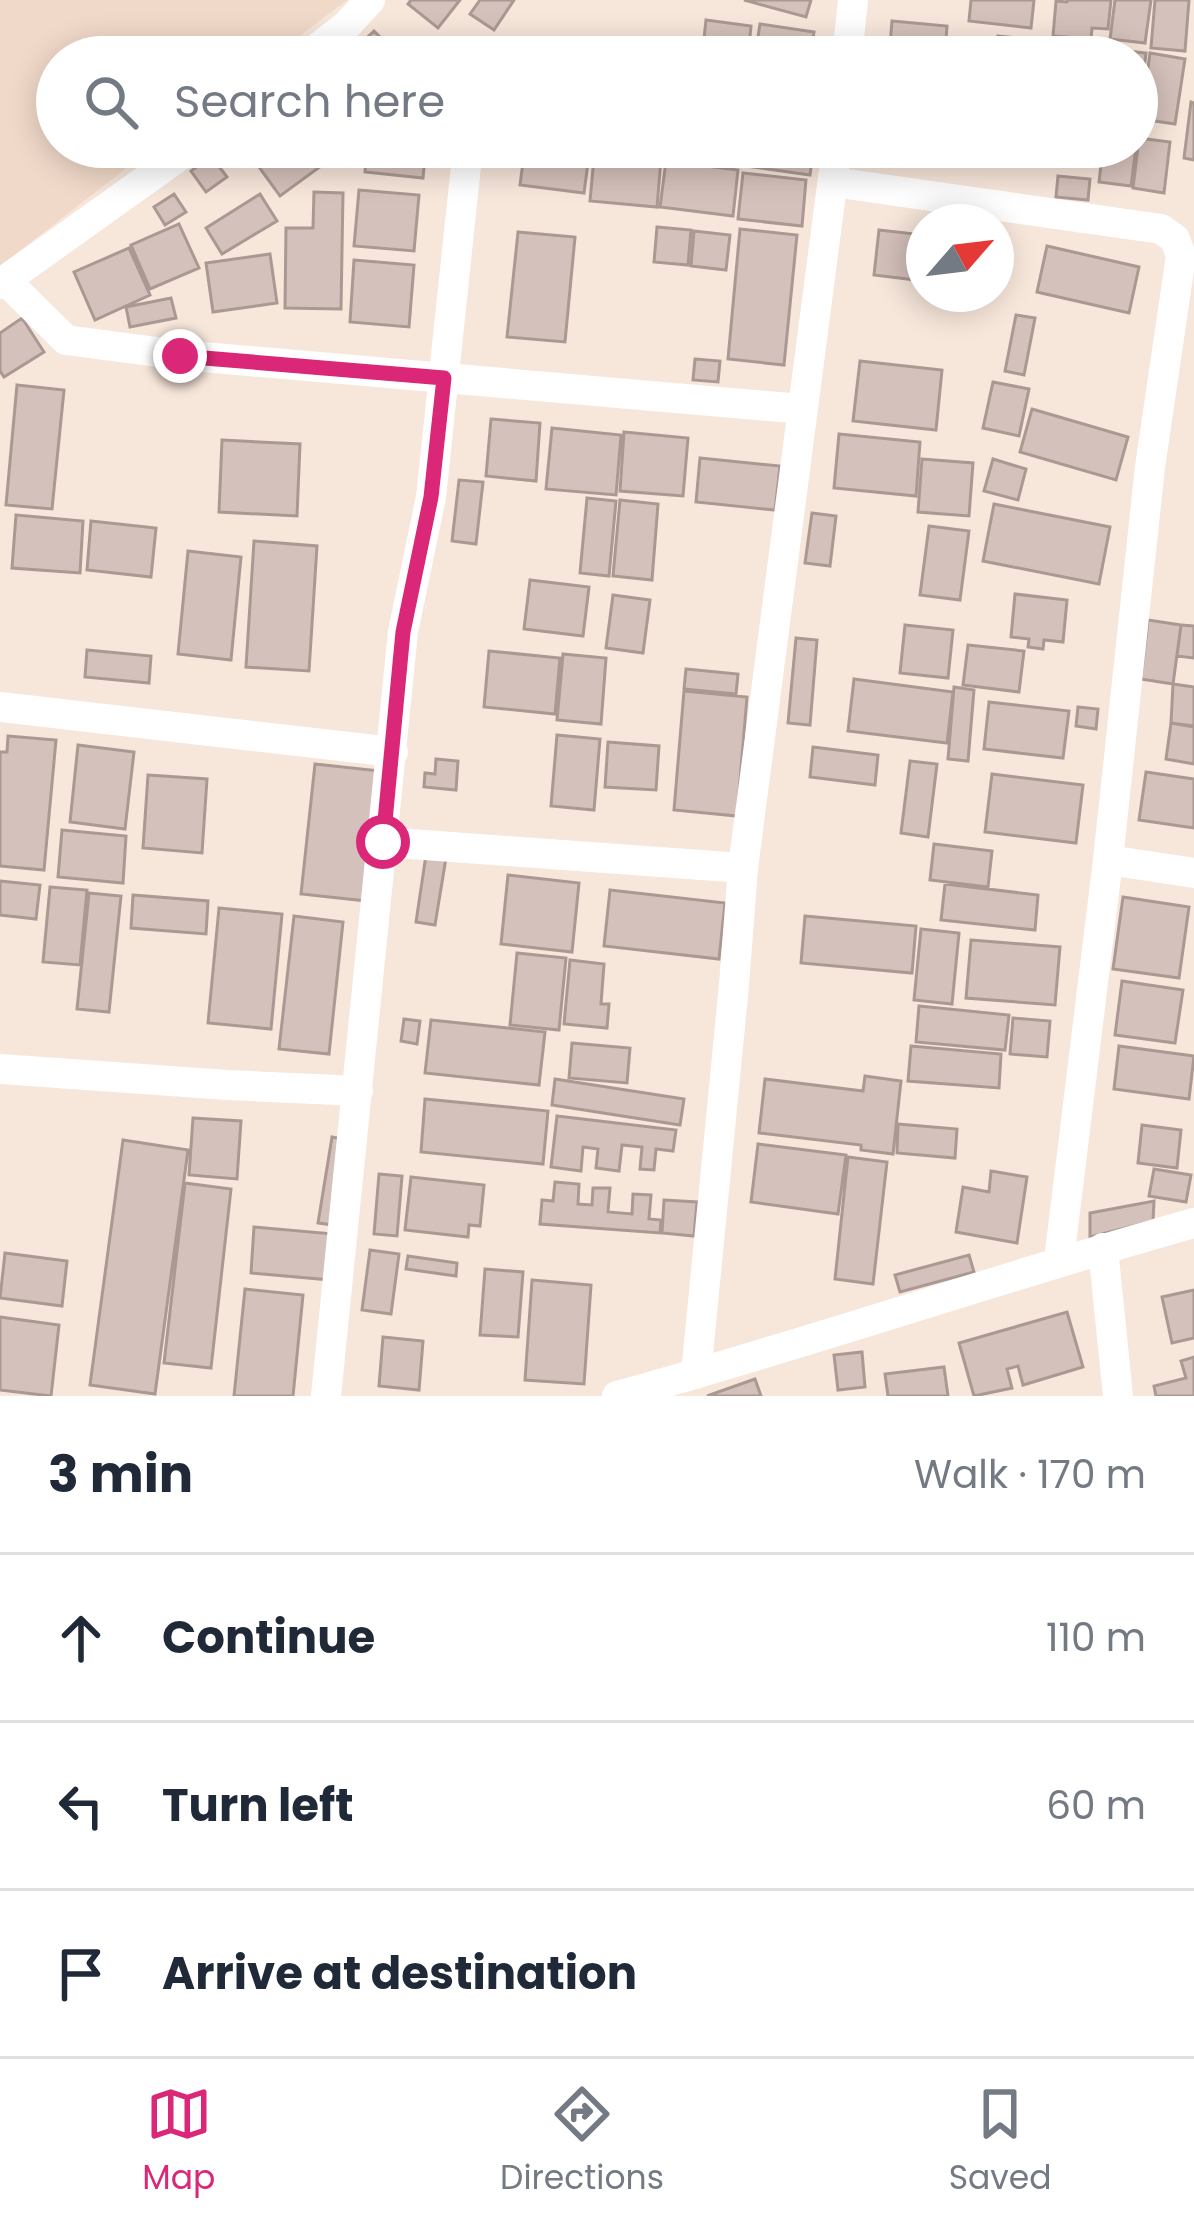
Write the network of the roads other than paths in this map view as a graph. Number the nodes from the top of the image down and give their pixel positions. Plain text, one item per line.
1 (370, 0) edge
2 (854, 0) edge
3 (333, 36) edge
4 (850, 36) edge
5 (162, 168) edge
6 (466, 168) edge
7 (835, 168) edge
8 (833, 182) junction
9 (2, 282) edge
10 (444, 378) junction
11 (802, 409) junction
12 (0, 707) edge
13 (393, 752) junction
14 (383, 842) junction
15 (1108, 860) junction
16 (742, 868) junction
17 (1194, 873) edge
18 (0, 1069) edge
19 (358, 1091) junction
20 (1194, 1223) edge
21 (1103, 1248) junction
22 (1059, 1260) junction
23 (696, 1374) junction
24 (326, 1396) edge
25 (617, 1396) edge
26 (1118, 1396) edge

1 - 3 street
2 - 4 street
5 - 9 street
6 - 10 street
7 - 8 street
8 - 11 street
8 - 15 street
9 - 10 street
10 - 11 street
10 - 13 street
11 - 16 street
12 - 13 street
13 - 14 street
14 - 16 street
14 - 19 street
15 - 17 street
15 - 22 street
16 - 23 street
18 - 19 street
19 - 24 street
20 - 21 street
21 - 22 street
21 - 26 street
22 - 23 street
23 - 25 street

